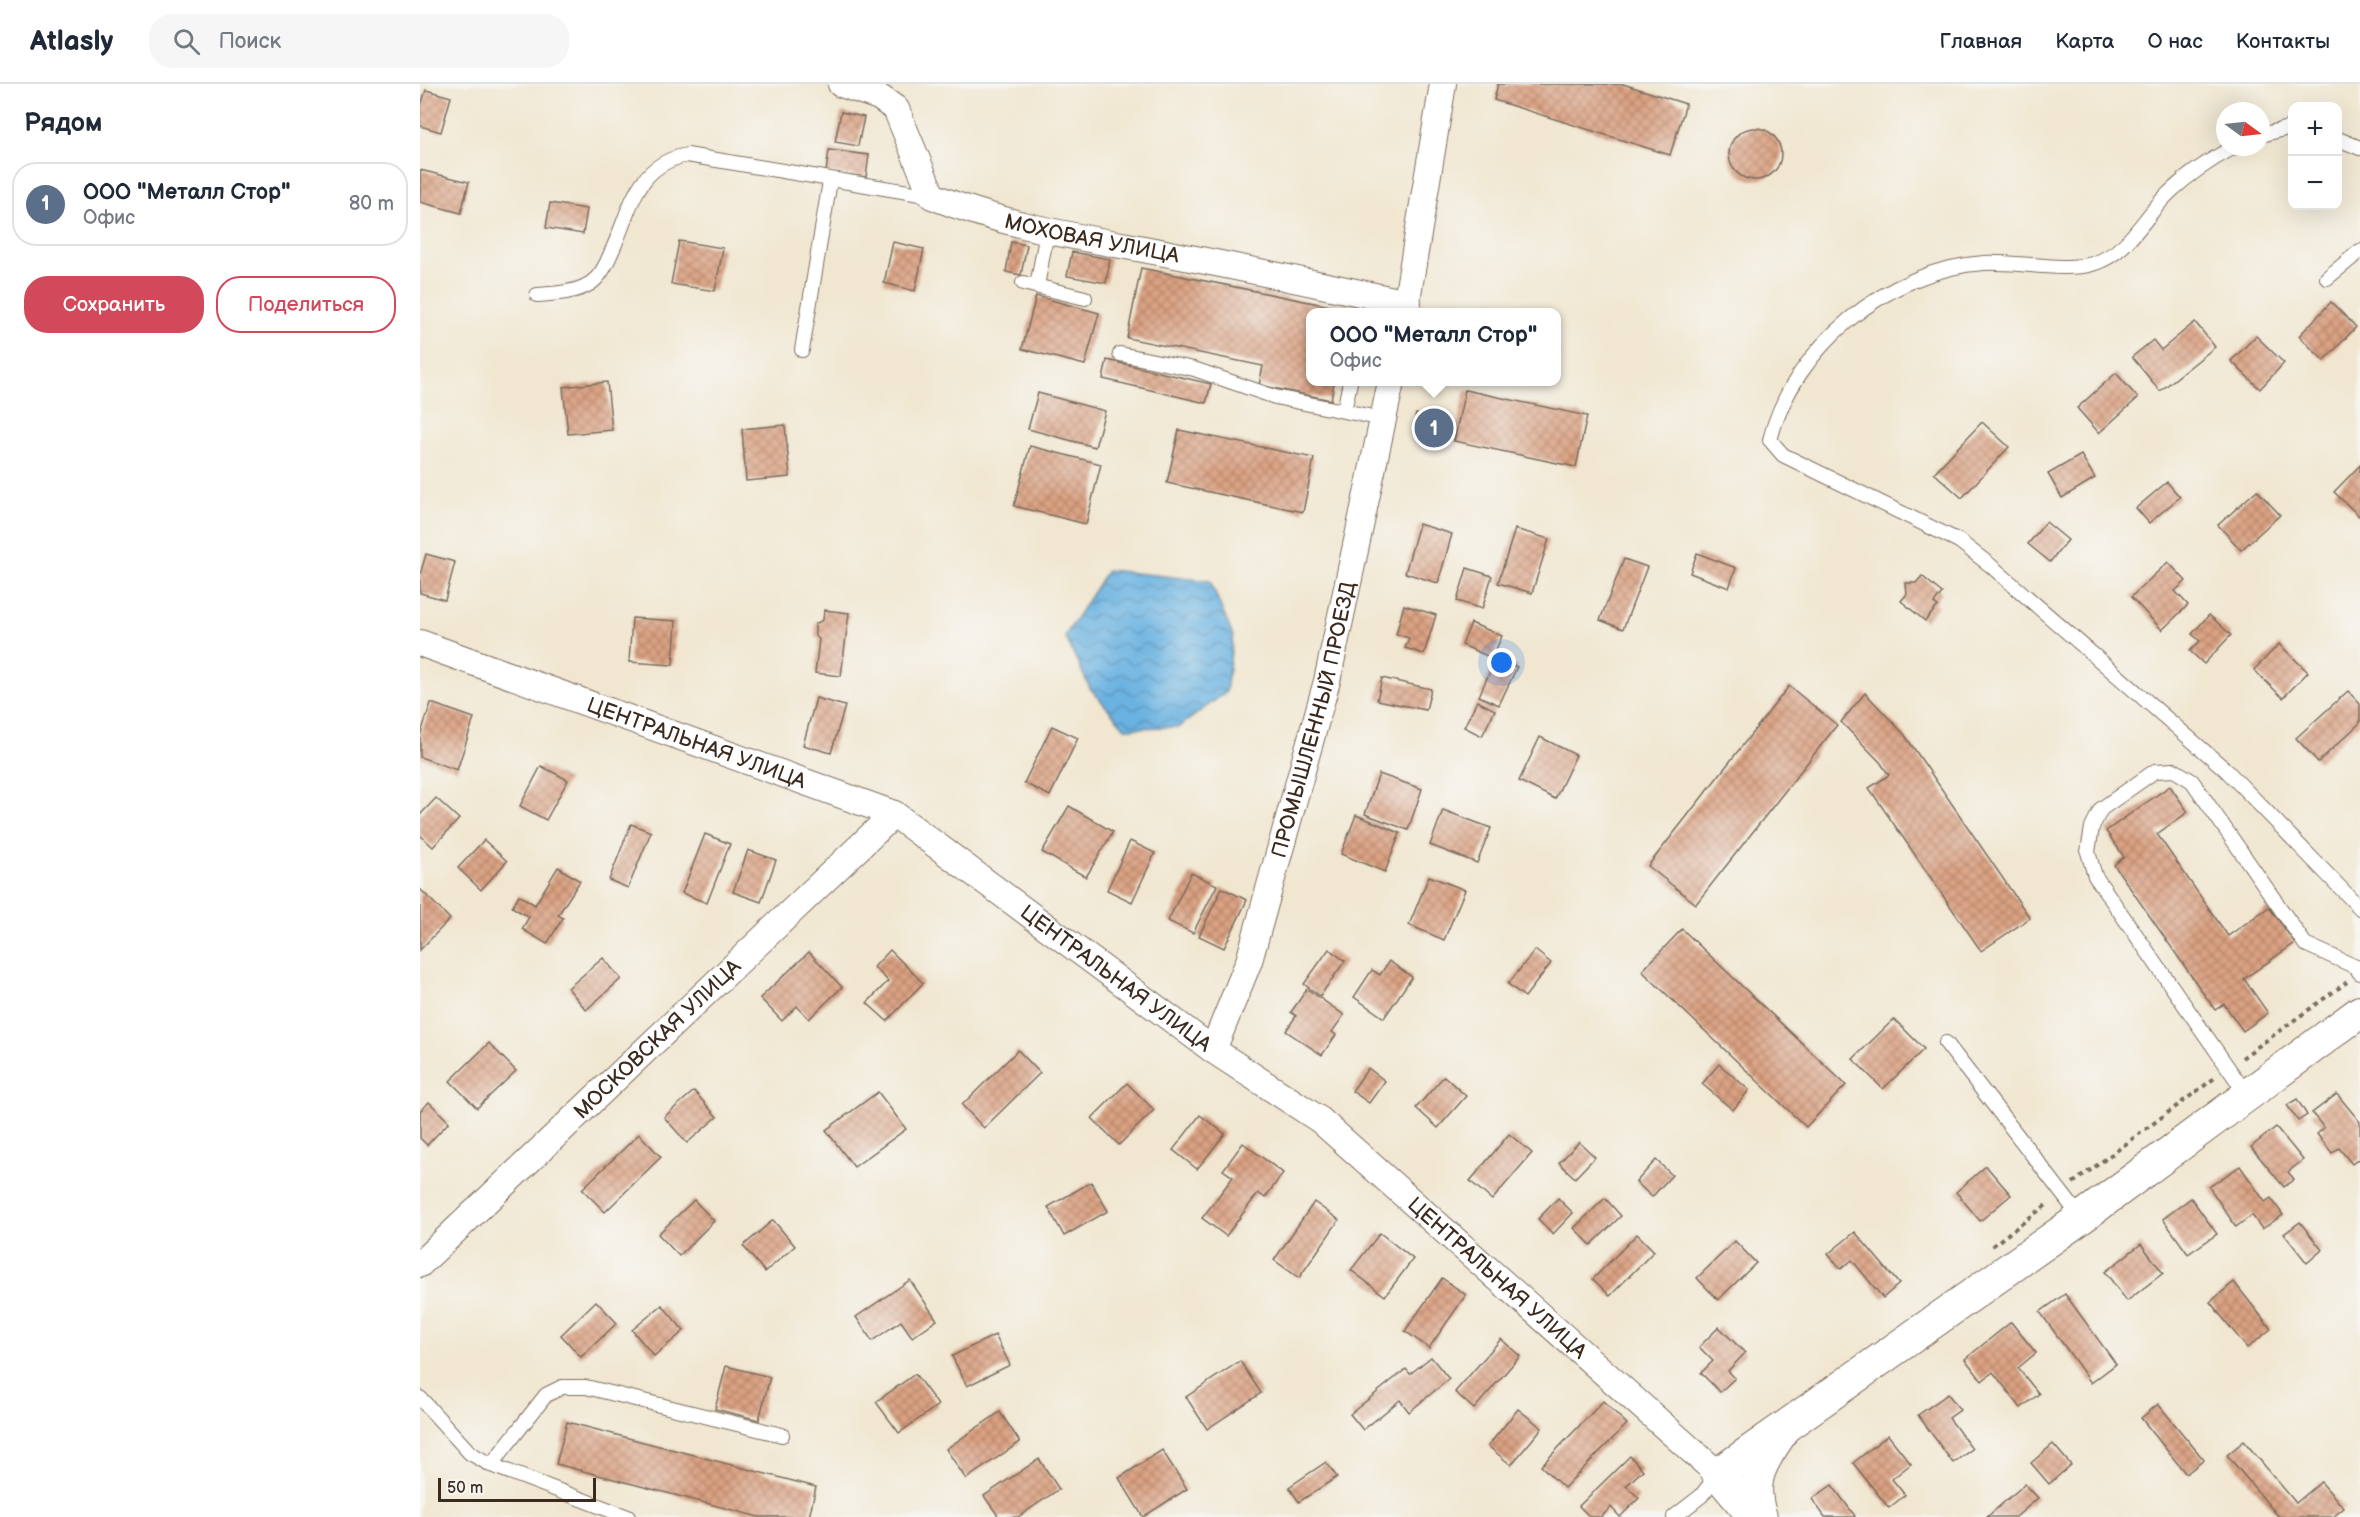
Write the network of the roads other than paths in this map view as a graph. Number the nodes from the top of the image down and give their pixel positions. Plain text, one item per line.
1 (841, 84) edge
2 (1443, 84) edge
3 (2288, 128) edge
4 (2270, 133) edge
5 (2342, 141) edge
6 (2360, 148) edge
7 (2217, 156) edge
8 (830, 181) junction
9 (932, 196) junction
10 (1047, 232) junction
11 (2360, 251) edge
12 (2327, 278) dead end
13 (537, 295) dead end
14 (1085, 298) dead end
15 (1406, 308) edge
16 (802, 350) dead end
17 (1120, 354) dead end
18 (1349, 386) edge
19 (1390, 386) edge
20 (1344, 411) junction
21 (1383, 418) junction
22 (420, 643) edge
23 (894, 814) junction
24 (2360, 908) edge
25 (2360, 973) edge
26 (2360, 1012) edge
27 (1946, 1043) dead end
28 (1213, 1050) junction
29 (2247, 1095) junction
30 (2081, 1218) junction
31 (420, 1264) edge
32 (420, 1398) edge
33 (1785, 1426) junction
34 (782, 1435) dead end
35 (491, 1465) junction
36 (1718, 1474) junction
37 (628, 1517) edge
38 (1674, 1517) edge
39 (1754, 1517) edge
40 (1761, 1517) edge

1 - 9 street
2 - 15 street
3 - 4 lane
5 - 6 lane
7 - 24 lane
8 - 9 lane
8 - 13 lane
8 - 16 lane
9 - 10 street, МОХОВАЯ УЛИЦА
10 - 14 lane
10 - 15 street, МОХОВАЯ УЛИЦА
11 - 12 lane
17 - 20 lane
18 - 20 lane
19 - 21 street, ПРОМЫШЛЕННЫЙ ПРОЕЗД
20 - 21 lane
21 - 28 street, ПРОМЫШЛЕННЫЙ ПРОЕЗД
22 - 23 street, ЦЕНТРАЛЬНАЯ УЛИЦА
23 - 28 street, ЦЕНТРАЛЬНАЯ УЛИЦА
23 - 31 street, МОСКОВСКАЯ УЛИЦА
25 - 29 lane
26 - 29 street
27 - 30 lane
28 - 36 street, ЦЕНТРАЛЬНАЯ УЛИЦА
29 - 30 street
30 - 33 street
32 - 35 lane
33 - 36 street
33 - 40 street
34 - 35 lane
35 - 37 lane
36 - 38 lane
36 - 39 street

